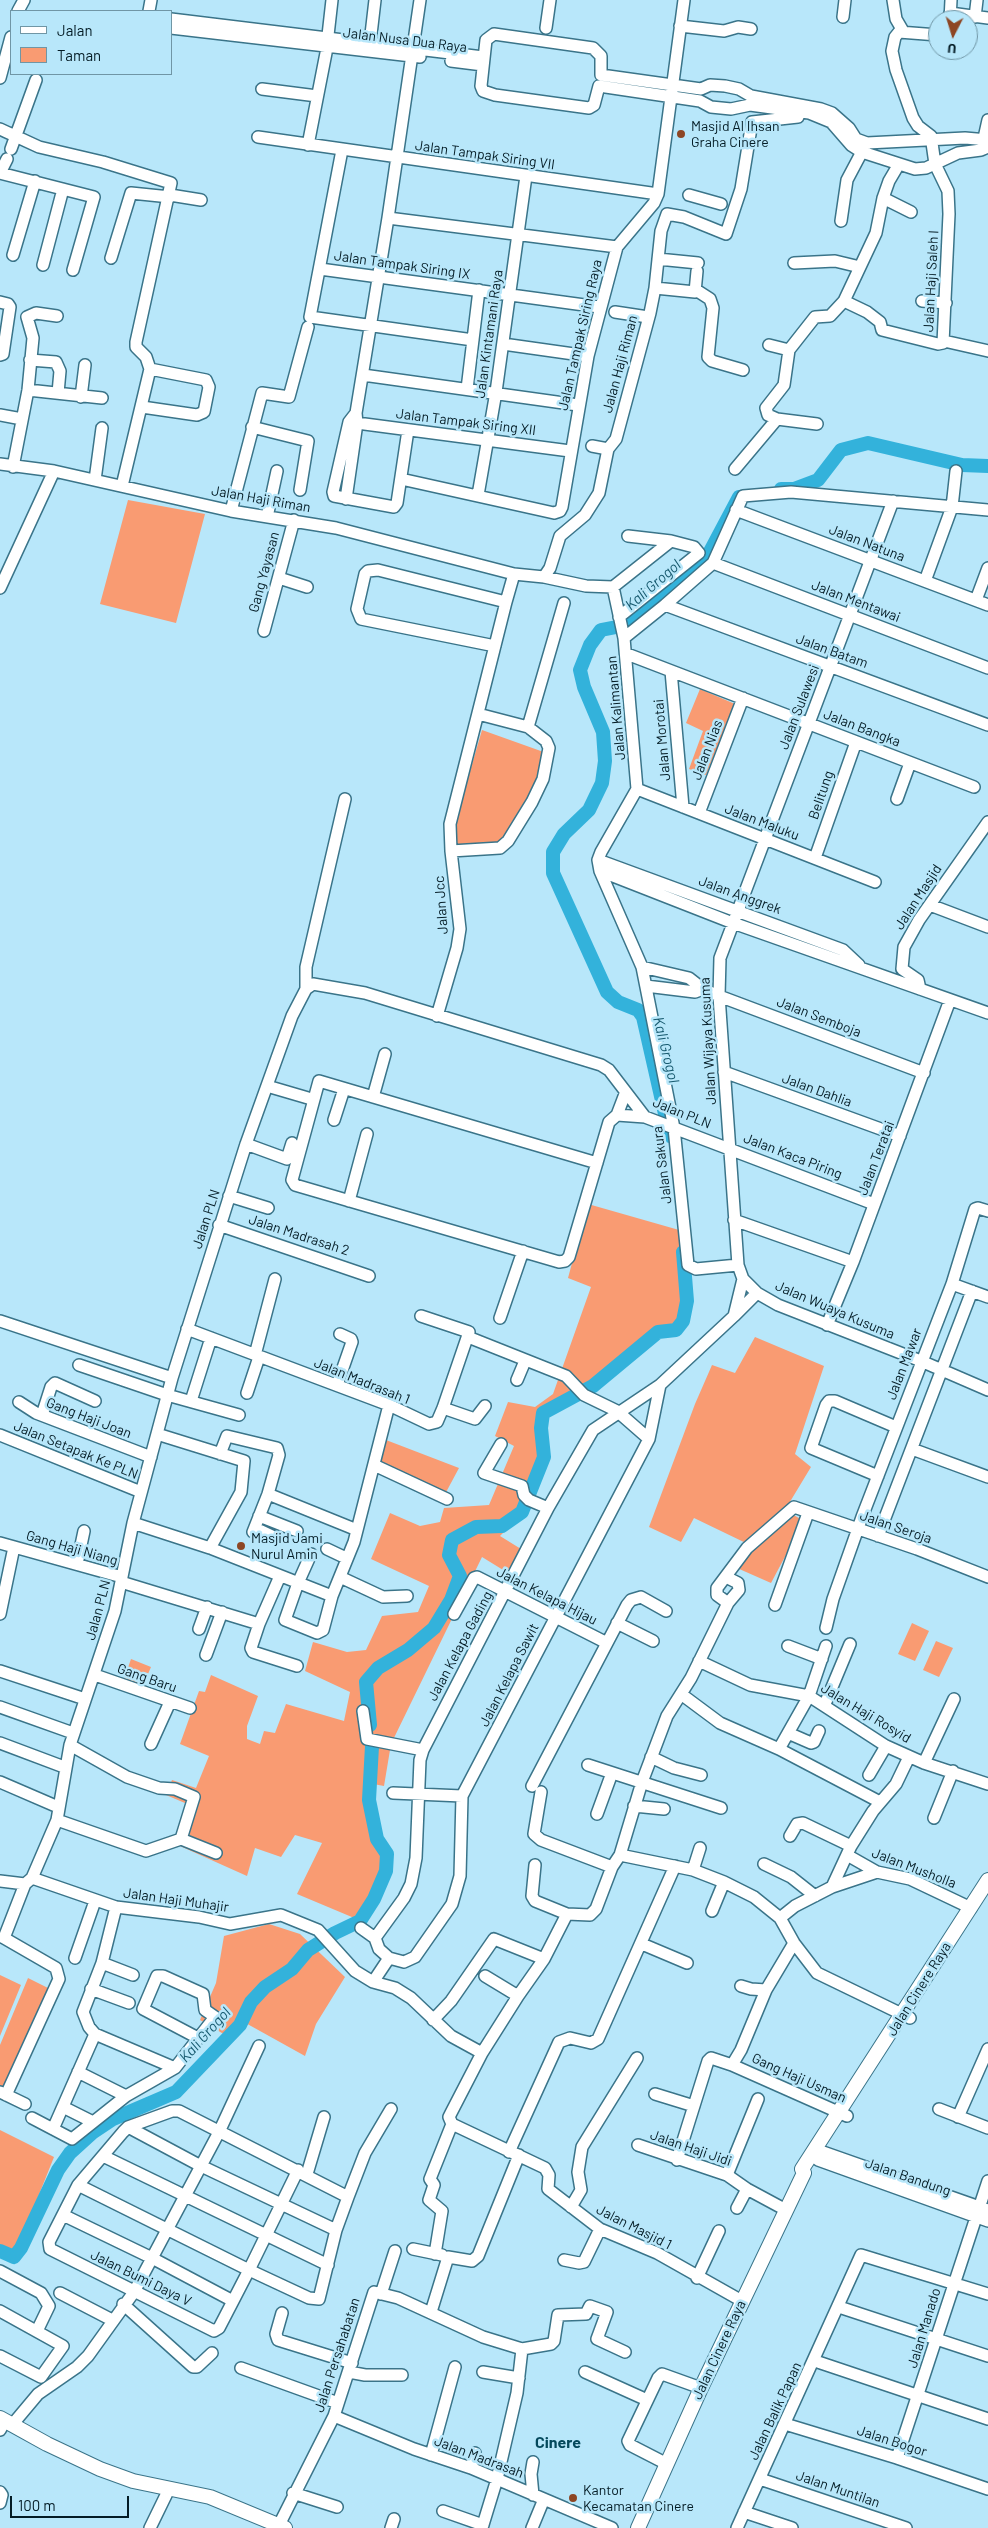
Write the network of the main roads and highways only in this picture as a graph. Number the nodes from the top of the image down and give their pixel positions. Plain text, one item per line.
1 (988, 1880) edge
2 (988, 1892) edge
3 (907, 2016) junction
4 (844, 2114) junction
5 (804, 2174) junction
6 (4, 2423) edge
7 (282, 2526) edge
8 (638, 2528) edge

1 - 3 main road, Jalan Cinere Raya
2 - 3 main road, Jalan Cinere Raya
3 - 4 main road, Jalan Cinere Raya
4 - 5 main road, Jalan Cinere Raya
4 - 5 main road, Jalan Cinere Raya
5 - 8 main road, Jalan Cinere Raya
6 - 7 main road

